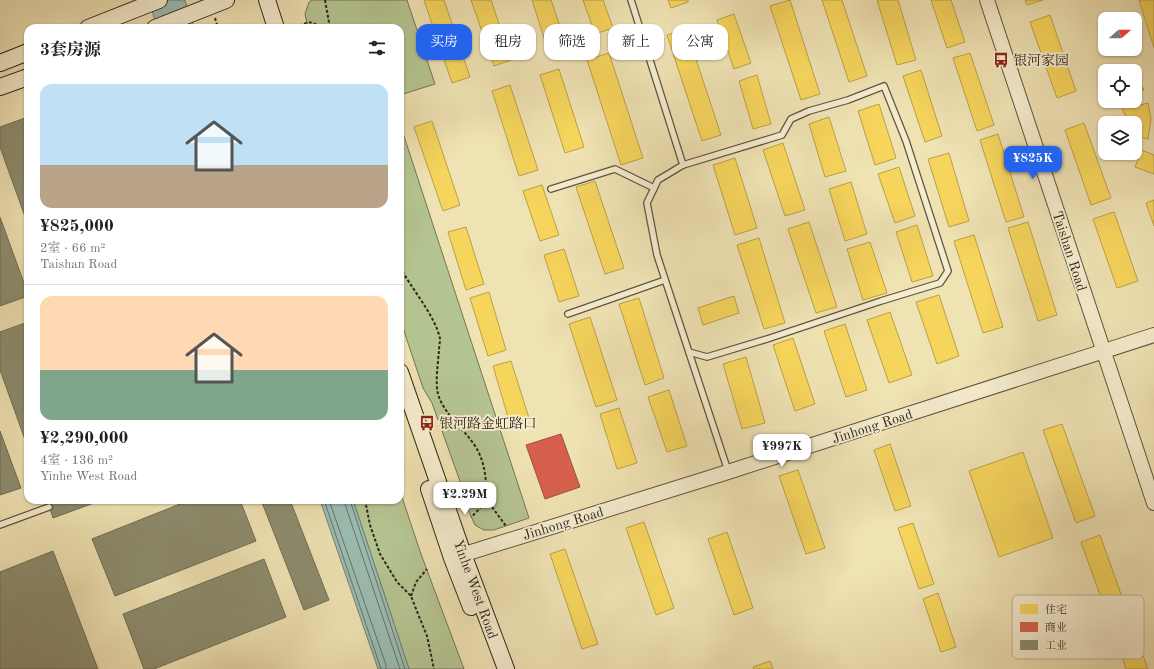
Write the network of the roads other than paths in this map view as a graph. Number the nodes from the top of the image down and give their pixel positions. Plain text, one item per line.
1 (226, 0) edge
2 (267, 0) edge
3 (276, 0) edge
4 (631, 0) edge
5 (987, 0) edge
6 (153, 3) edge
7 (98, 24) edge
8 (165, 24) edge
9 (275, 24) edge
10 (284, 24) edge
11 (24, 54) edge
12 (0, 63) edge
13 (24, 78) edge
14 (0, 87) edge
15 (683, 165) junction
16 (654, 188) junction
17 (551, 189) dead end
18 (665, 280) junction
19 (568, 314) dead end
20 (1154, 335) edge
21 (1103, 351) junction
22 (689, 352) junction
23 (404, 385) edge
24 (404, 413) edge
25 (728, 472) junction
26 (1154, 503) edge
27 (49, 507) dead end
28 (0, 525) edge
29 (457, 556) junction
30 (496, 669) edge
31 (506, 669) edge

1 - 8 main road
2 - 9 main road
3 - 10 main road
4 - 15 lane
5 - 21 street, Taishan Road
6 - 7 main road
11 - 12 main road
13 - 14 main road
15 - 16 lane
15 - 22 lane
16 - 17 lane
16 - 18 lane
18 - 19 lane
18 - 22 lane
20 - 21 street, Jinhong Road
21 - 25 street, Jinhong Road
21 - 26 street, Taishan Road
22 - 25 lane
23 - 29 main road, Yinhe West Road
24 - 29 main road, Yinhe West Road
25 - 29 street, Jinhong Road
27 - 28 lane
29 - 30 main road, Yinhe West Road
29 - 31 main road, Yinhe West Road

